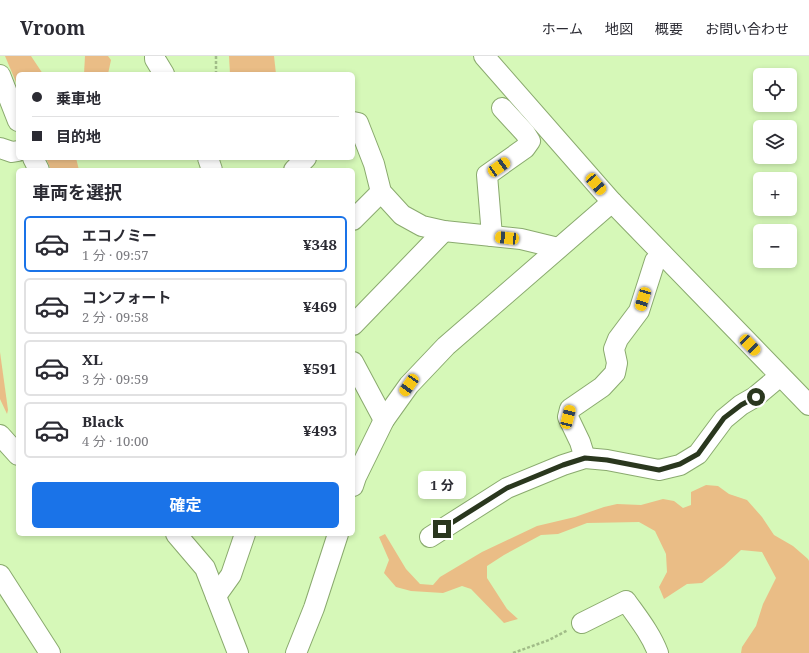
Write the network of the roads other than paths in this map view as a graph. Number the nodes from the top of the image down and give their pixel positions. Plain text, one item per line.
1 (155, 56) edge
2 (484, 56) edge
3 (163, 72) edge
4 (0, 75) edge
5 (502, 108) dead end
6 (16, 116) edge
7 (355, 122) edge
8 (0, 148) edge
9 (16, 151) edge
10 (304, 160) edge
11 (296, 168) edge
12 (381, 192) junction
13 (612, 202) junction
14 (355, 218) edge
15 (444, 231) junction
16 (492, 236) junction
17 (558, 248) junction
18 (662, 254) junction
19 (355, 323) edge
20 (355, 366) edge
21 (780, 376) junction
22 (809, 405) edge
23 (384, 420) junction
24 (0, 435) edge
25 (16, 453) edge
26 (585, 458) junction
27 (355, 478) edge
28 (178, 536) edge
29 (244, 536) edge
30 (337, 536) edge
31 (430, 537) dead end
32 (0, 575) edge
33 (216, 596) junction
34 (582, 623) road end
35 (50, 653) edge
36 (238, 653) edge
37 (296, 653) edge
38 (658, 653) edge

1 - 3 street
2 - 13 street
4 - 6 street
5 - 16 street
7 - 12 street
8 - 9 street
10 - 11 street
12 - 14 street
12 - 15 street
13 - 17 street
13 - 18 street
15 - 16 street
15 - 19 street
16 - 17 street
17 - 23 street
18 - 21 street
18 - 26 street
20 - 23 street
21 - 22 street
21 - 26 street
23 - 27 street
24 - 25 street
26 - 31 street
28 - 33 street
29 - 33 street
30 - 37 street
32 - 35 street
33 - 36 street
34 - 38 street

